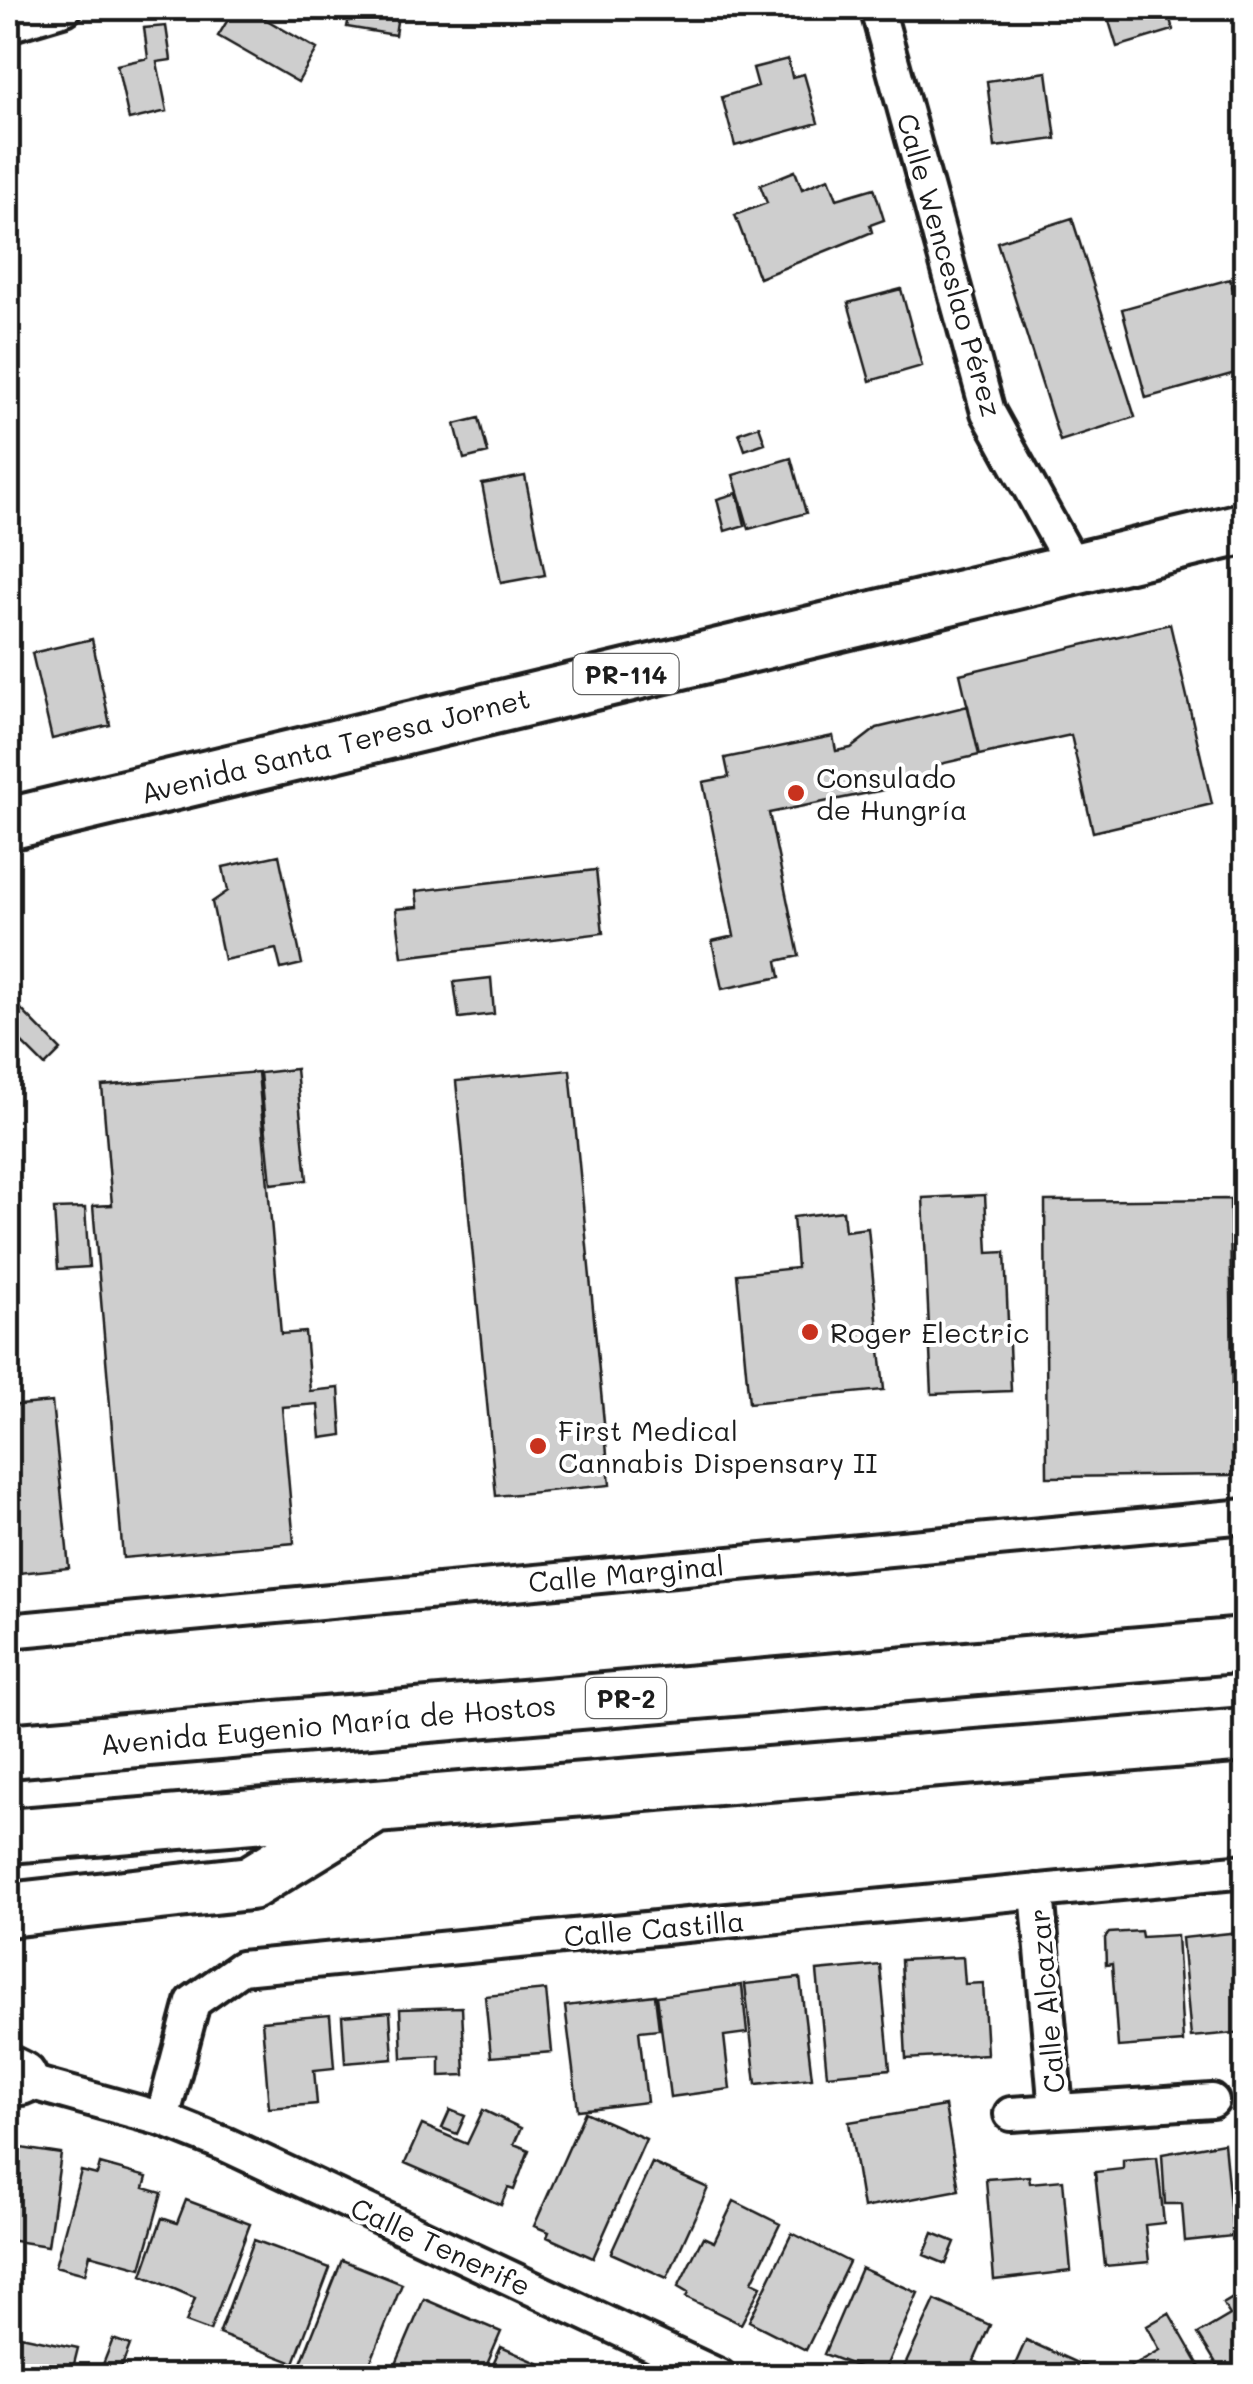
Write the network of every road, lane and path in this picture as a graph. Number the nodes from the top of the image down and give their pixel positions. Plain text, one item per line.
1 (65, 8) edge
2 (877, 8) edge
3 (8, 25) edge
4 (1246, 528) edge
5 (1073, 566) junction
6 (8, 824) edge
7 (1246, 1516) edge
8 (8, 1631) edge
9 (1246, 1645) edge
10 (1246, 1735) edge
11 (8, 1751) edge
12 (375, 1806) junction
13 (8, 1836) edge
14 (1246, 1871) edge
15 (1036, 1892) junction
16 (8, 1910) edge
17 (12, 2076) edge
18 (1212, 2101) dead end
19 (1056, 2112) junction
20 (1011, 2114) dead end
21 (162, 2119) junction
22 (719, 2376) edge

1 - 3 street
2 - 5 street, Calle Wenceslao Pérez
4 - 5 main road, Avenida Santa Teresa Jornet / PR-114
5 - 6 main road, Avenida Santa Teresa Jornet / PR-114
7 - 8 street, Calle Marginal
9 - 11 highway, Avenida Eugenio María de Hostos / PR-2
10 - 12 highway
12 - 13 highway
12 - 16 highway
14 - 15 street, Calle Castilla
15 - 19 street, Calle Alcazar
15 - 21 street, Calle Castilla
17 - 21 street
18 - 19 street, Calle Alcazar
19 - 20 street, Calle Alcazar
21 - 22 street, Calle Tenerife

